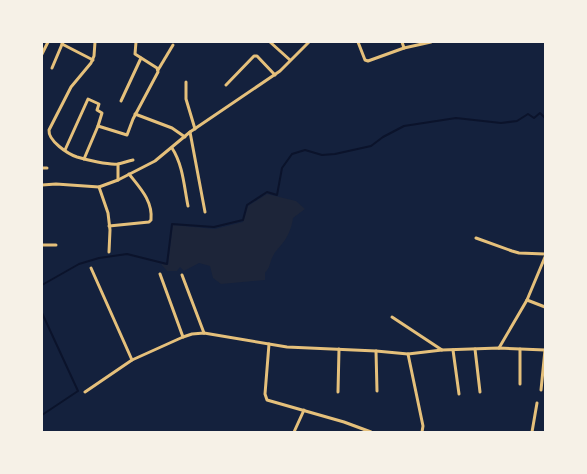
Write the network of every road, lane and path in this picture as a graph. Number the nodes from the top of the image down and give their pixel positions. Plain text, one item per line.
1 (48, 42) edge
2 (95, 42) edge
3 (136, 42) edge
4 (270, 42) edge
5 (300, 42) edge
6 (309, 42) edge
7 (358, 42) edge
8 (402, 42) edge
9 (431, 42) edge
10 (62, 43) edge
11 (173, 45) dead end
12 (304, 46) junction
13 (404, 48) junction
14 (42, 54) edge
15 (141, 58) junction
16 (93, 60) junction
17 (290, 60) junction
18 (52, 68) dead end
19 (158, 70) junction
20 (275, 75) junction
21 (186, 82) dead end
22 (226, 85) dead end
23 (121, 101) dead end
24 (135, 114) junction
25 (98, 126) junction
26 (195, 129) junction
27 (190, 132) junction
28 (185, 137) junction
29 (172, 148) junction
30 (65, 150) junction
31 (84, 159) junction
32 (133, 160) dead end
33 (118, 164) junction
34 (42, 168) edge
35 (47, 168) dead end
36 (130, 174) junction
37 (118, 180) junction
38 (42, 185) edge
39 (99, 186) junction
40 (188, 206) dead end
41 (205, 212) dead end
42 (109, 226) junction
43 (476, 238) dead end
44 (56, 245) dead end
45 (42, 246) edge
46 (109, 252) dead end
47 (545, 254) edge
48 (545, 257) edge
49 (91, 268) dead end
50 (160, 274) dead end
51 (182, 275) dead end
52 (527, 300) junction
53 (545, 307) edge
54 (392, 317) dead end
55 (204, 333) junction
56 (183, 337) junction
57 (269, 344) junction
58 (339, 348) junction
59 (499, 348) junction
60 (520, 348) junction
61 (475, 349) junction
62 (442, 350) junction
63 (453, 350) junction
64 (545, 350) edge
65 (376, 351) junction
66 (408, 354) junction
67 (132, 360) junction
68 (520, 384) dead end
69 (541, 390) dead end
70 (377, 391) dead end
71 (84, 392) dead end
72 (338, 392) dead end
73 (480, 392) dead end
74 (459, 394) dead end
75 (537, 403) dead end
76 (304, 410) junction
77 (294, 432) edge
78 (371, 432) edge
79 (422, 432) edge
80 (532, 432) edge

1 - 14 street
2 - 16 street
3 - 15 street
4 - 17 street
5 - 12 street
6 - 12 street
7 - 13 street
8 - 13 street
9 - 13 street
10 - 16 street
10 - 18 street
11 - 19 street
12 - 17 street
15 - 19 street
15 - 23 street
16 - 30 street
17 - 20 street
19 - 24 street
20 - 22 street
20 - 26 street
21 - 26 street
24 - 25 street
24 - 28 street
25 - 30 street
25 - 31 street
26 - 27 street
27 - 28 street
27 - 41 street
28 - 29 street
29 - 36 street
29 - 40 street
30 - 31 street
31 - 33 street
32 - 33 street
33 - 37 street
34 - 35 street
36 - 37 street
36 - 42 street
37 - 39 street
38 - 39 street
39 - 42 street
42 - 46 street
43 - 47 street
44 - 45 street
48 - 52 street
49 - 67 street
50 - 56 street
51 - 55 street
52 - 53 street
52 - 59 street
54 - 62 street
55 - 56 street
55 - 57 street
56 - 67 street
57 - 58 street
57 - 76 street
58 - 65 street
58 - 72 street
59 - 60 street
59 - 61 street
60 - 64 street
60 - 68 street
61 - 63 street
61 - 73 street
62 - 63 street
62 - 66 street
63 - 74 street
64 - 69 street
65 - 66 street
65 - 70 street
66 - 79 street
67 - 71 street
75 - 80 street
76 - 77 street
76 - 78 street

